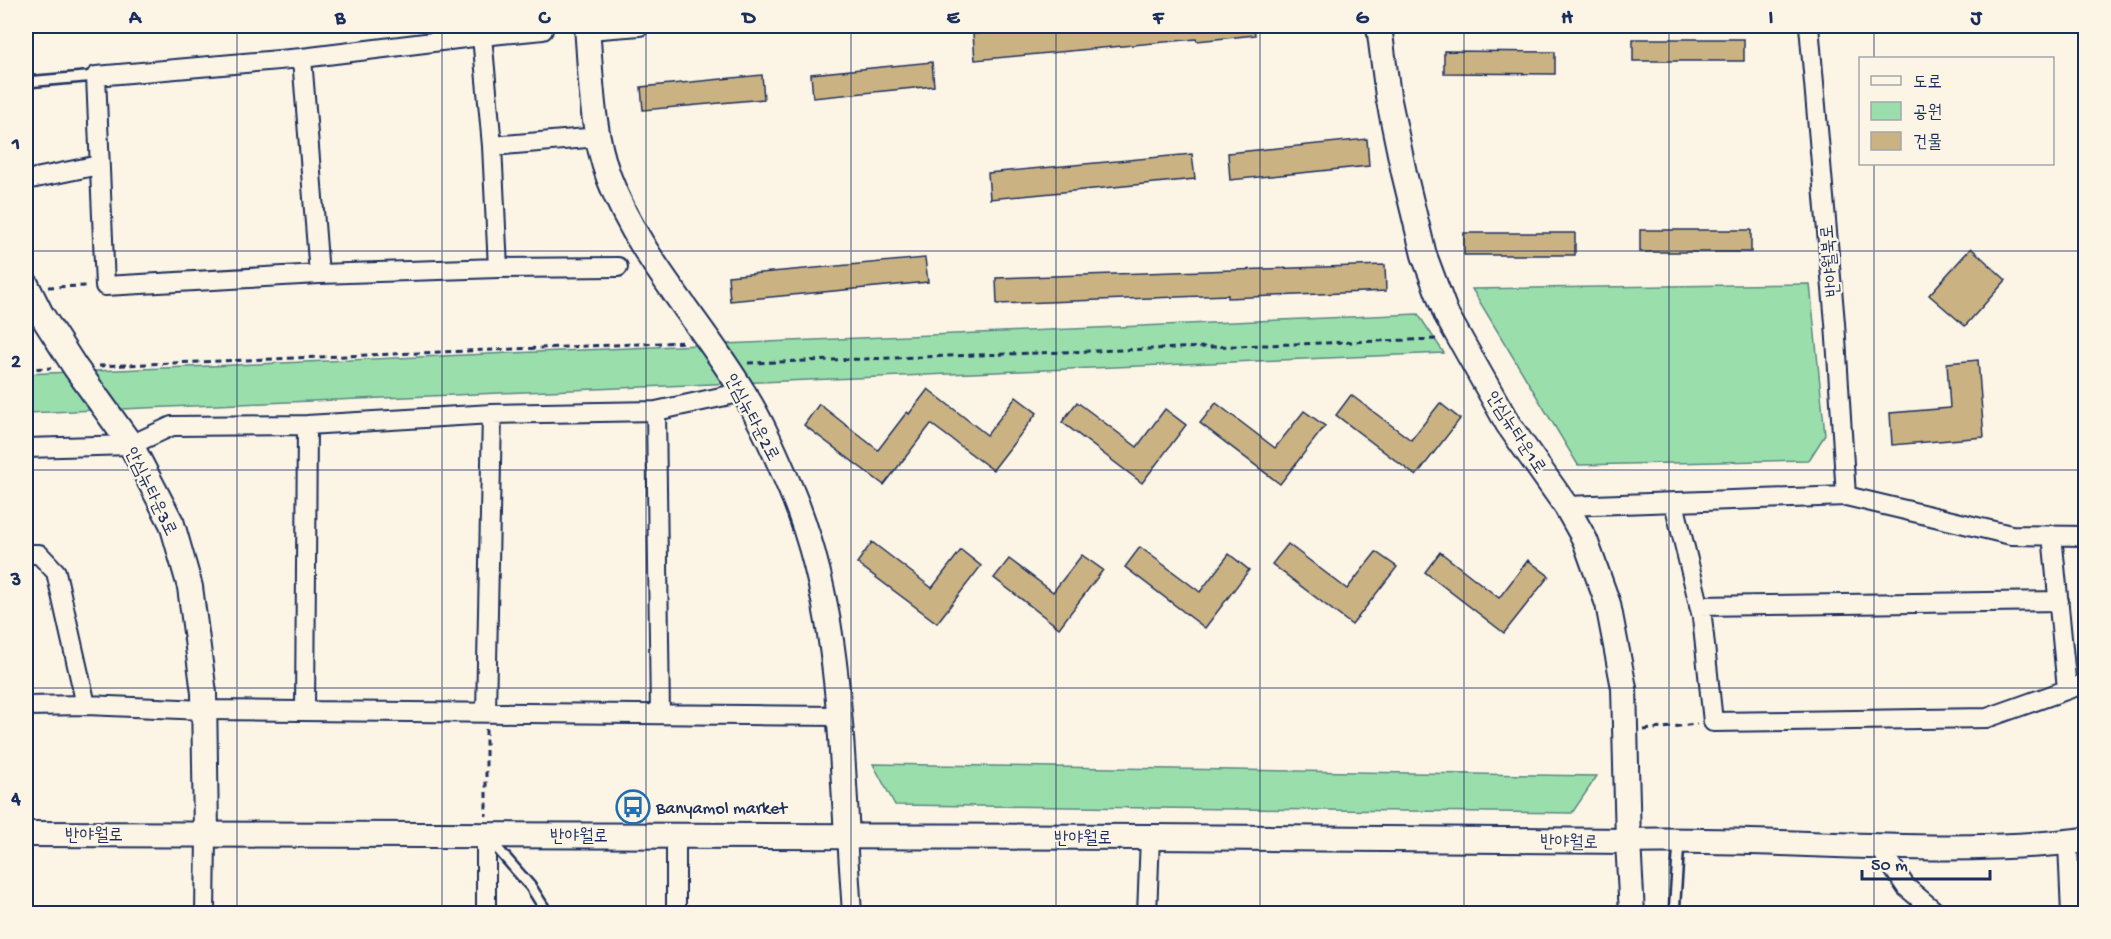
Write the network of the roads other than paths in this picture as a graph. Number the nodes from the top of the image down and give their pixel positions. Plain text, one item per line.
1 (640, 26) edge
2 (1379, 26) edge
3 (1809, 26) edge
4 (587, 28) edge
5 (543, 30) dead end
6 (482, 36) junction
7 (302, 58) junction
8 (96, 76) junction
9 (26, 82) edge
10 (599, 137) junction
11 (492, 146) junction
12 (99, 165) junction
13 (26, 180) edge
14 (498, 267) junction
15 (618, 267) dead end
16 (319, 274) junction
17 (26, 286) edge
18 (744, 392) junction
19 (656, 411) junction
20 (492, 414) junction
21 (307, 425) junction
22 (131, 445) junction
23 (26, 448) edge
24 (1846, 496) junction
25 (1674, 502) junction
26 (1566, 506) junction
27 (2052, 535) junction
28 (2085, 536) edge
29 (26, 554) edge
30 (2059, 601) junction
31 (1699, 606) junction
32 (2085, 682) edge
33 (2067, 689) junction
34 (86, 705) junction
35 (26, 706) edge
36 (204, 710) junction
37 (305, 711) junction
38 (486, 712) junction
39 (660, 714) junction
40 (839, 716) junction
41 (26, 834) edge
42 (206, 835) junction
43 (486, 835) junction
44 (676, 836) junction
45 (847, 836) junction
46 (1150, 837) junction
47 (1680, 840) junction
48 (1628, 841) junction
49 (2077, 842) edge
50 (1880, 847) junction
51 (205, 914) edge
52 (486, 914) edge
53 (548, 914) edge
54 (676, 914) edge
55 (852, 914) edge
56 (1147, 914) edge
57 (1632, 914) edge
58 (1674, 914) edge
59 (1938, 914) edge
60 (2071, 914) edge

1 - 4 street
2 - 26 street, 안심뉴타운1로
3 - 24 street, 반야월북로
4 - 10 street, 안심뉴타운2로
5 - 6 street
6 - 7 street
6 - 11 street
7 - 8 street
7 - 16 street
8 - 9 lane
8 - 12 street
10 - 11 street
10 - 18 street, 안심뉴타운2로
11 - 14 street
12 - 13 street
12 - 16 street
14 - 15 street
14 - 16 street
17 - 22 street, 안심뉴타운3로
18 - 19 street
18 - 40 street, 안심뉴타운2로
19 - 20 street
19 - 39 street
20 - 21 street
20 - 38 street
21 - 22 street
21 - 37 street
22 - 23 street
22 - 36 street, 안심뉴타운3로
24 - 25 street
24 - 27 street
25 - 26 street
25 - 31 street
26 - 48 street, 안심뉴타운1로
27 - 28 street
27 - 30 street
29 - 34 street
30 - 31 street
30 - 33 street
31 - 33 street
32 - 33 street
34 - 35 street
34 - 36 street
36 - 37 street
36 - 42 street, 안심뉴타운3로
37 - 38 street
38 - 39 street
39 - 40 street
40 - 45 street, 안심뉴타운2로
41 - 42 street, 반야월로
42 - 43 street, 반야월로
42 - 51 street
43 - 44 street, 반야월로
43 - 52 street
43 - 53 lane
44 - 45 street, 반야월로
44 - 54 street
45 - 46 street, 반야월로
45 - 55 street
46 - 48 street, 반야월로
46 - 56 street
47 - 48 street, 반야월로
47 - 50 street, 반야월로
47 - 58 lane
48 - 57 street, 안심뉴타운1로
49 - 50 street, 반야월로
49 - 60 street
50 - 59 street

